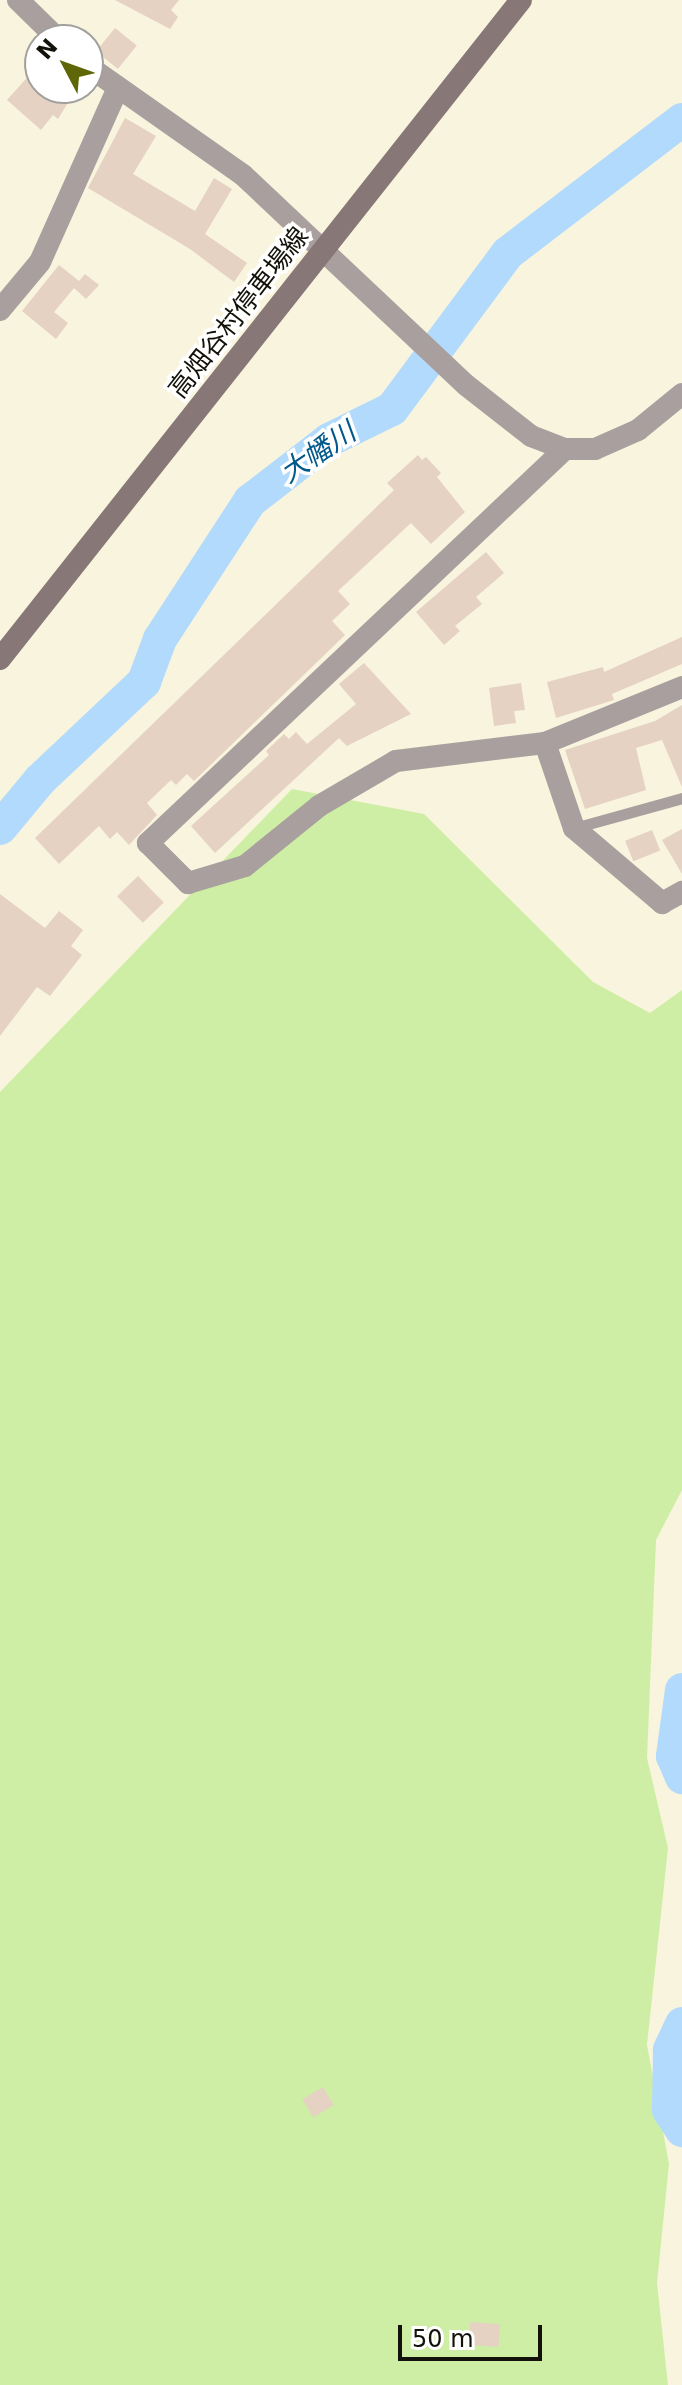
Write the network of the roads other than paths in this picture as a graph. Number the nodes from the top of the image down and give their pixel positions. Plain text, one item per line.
1 (18, 0) edge
2 (521, 0) edge
3 (43, 24) edge
4 (104, 78) edge
5 (118, 88) junction
6 (325, 247) junction
7 (0, 310) edge
8 (682, 394) edge
9 (565, 449) junction
10 (0, 659) edge
11 (682, 687) edge
12 (545, 743) junction
13 (682, 798) edge
14 (574, 828) junction
15 (682, 892) edge

1 - 3 street
2 - 6 main road, 高畑谷村停車場線
4 - 5 street
5 - 6 street
5 - 7 street
6 - 9 street
6 - 10 main road, 高畑谷村停車場線
8 - 9 street
9 - 12 street
11 - 12 street
12 - 14 street
13 - 14 lane
14 - 15 street

